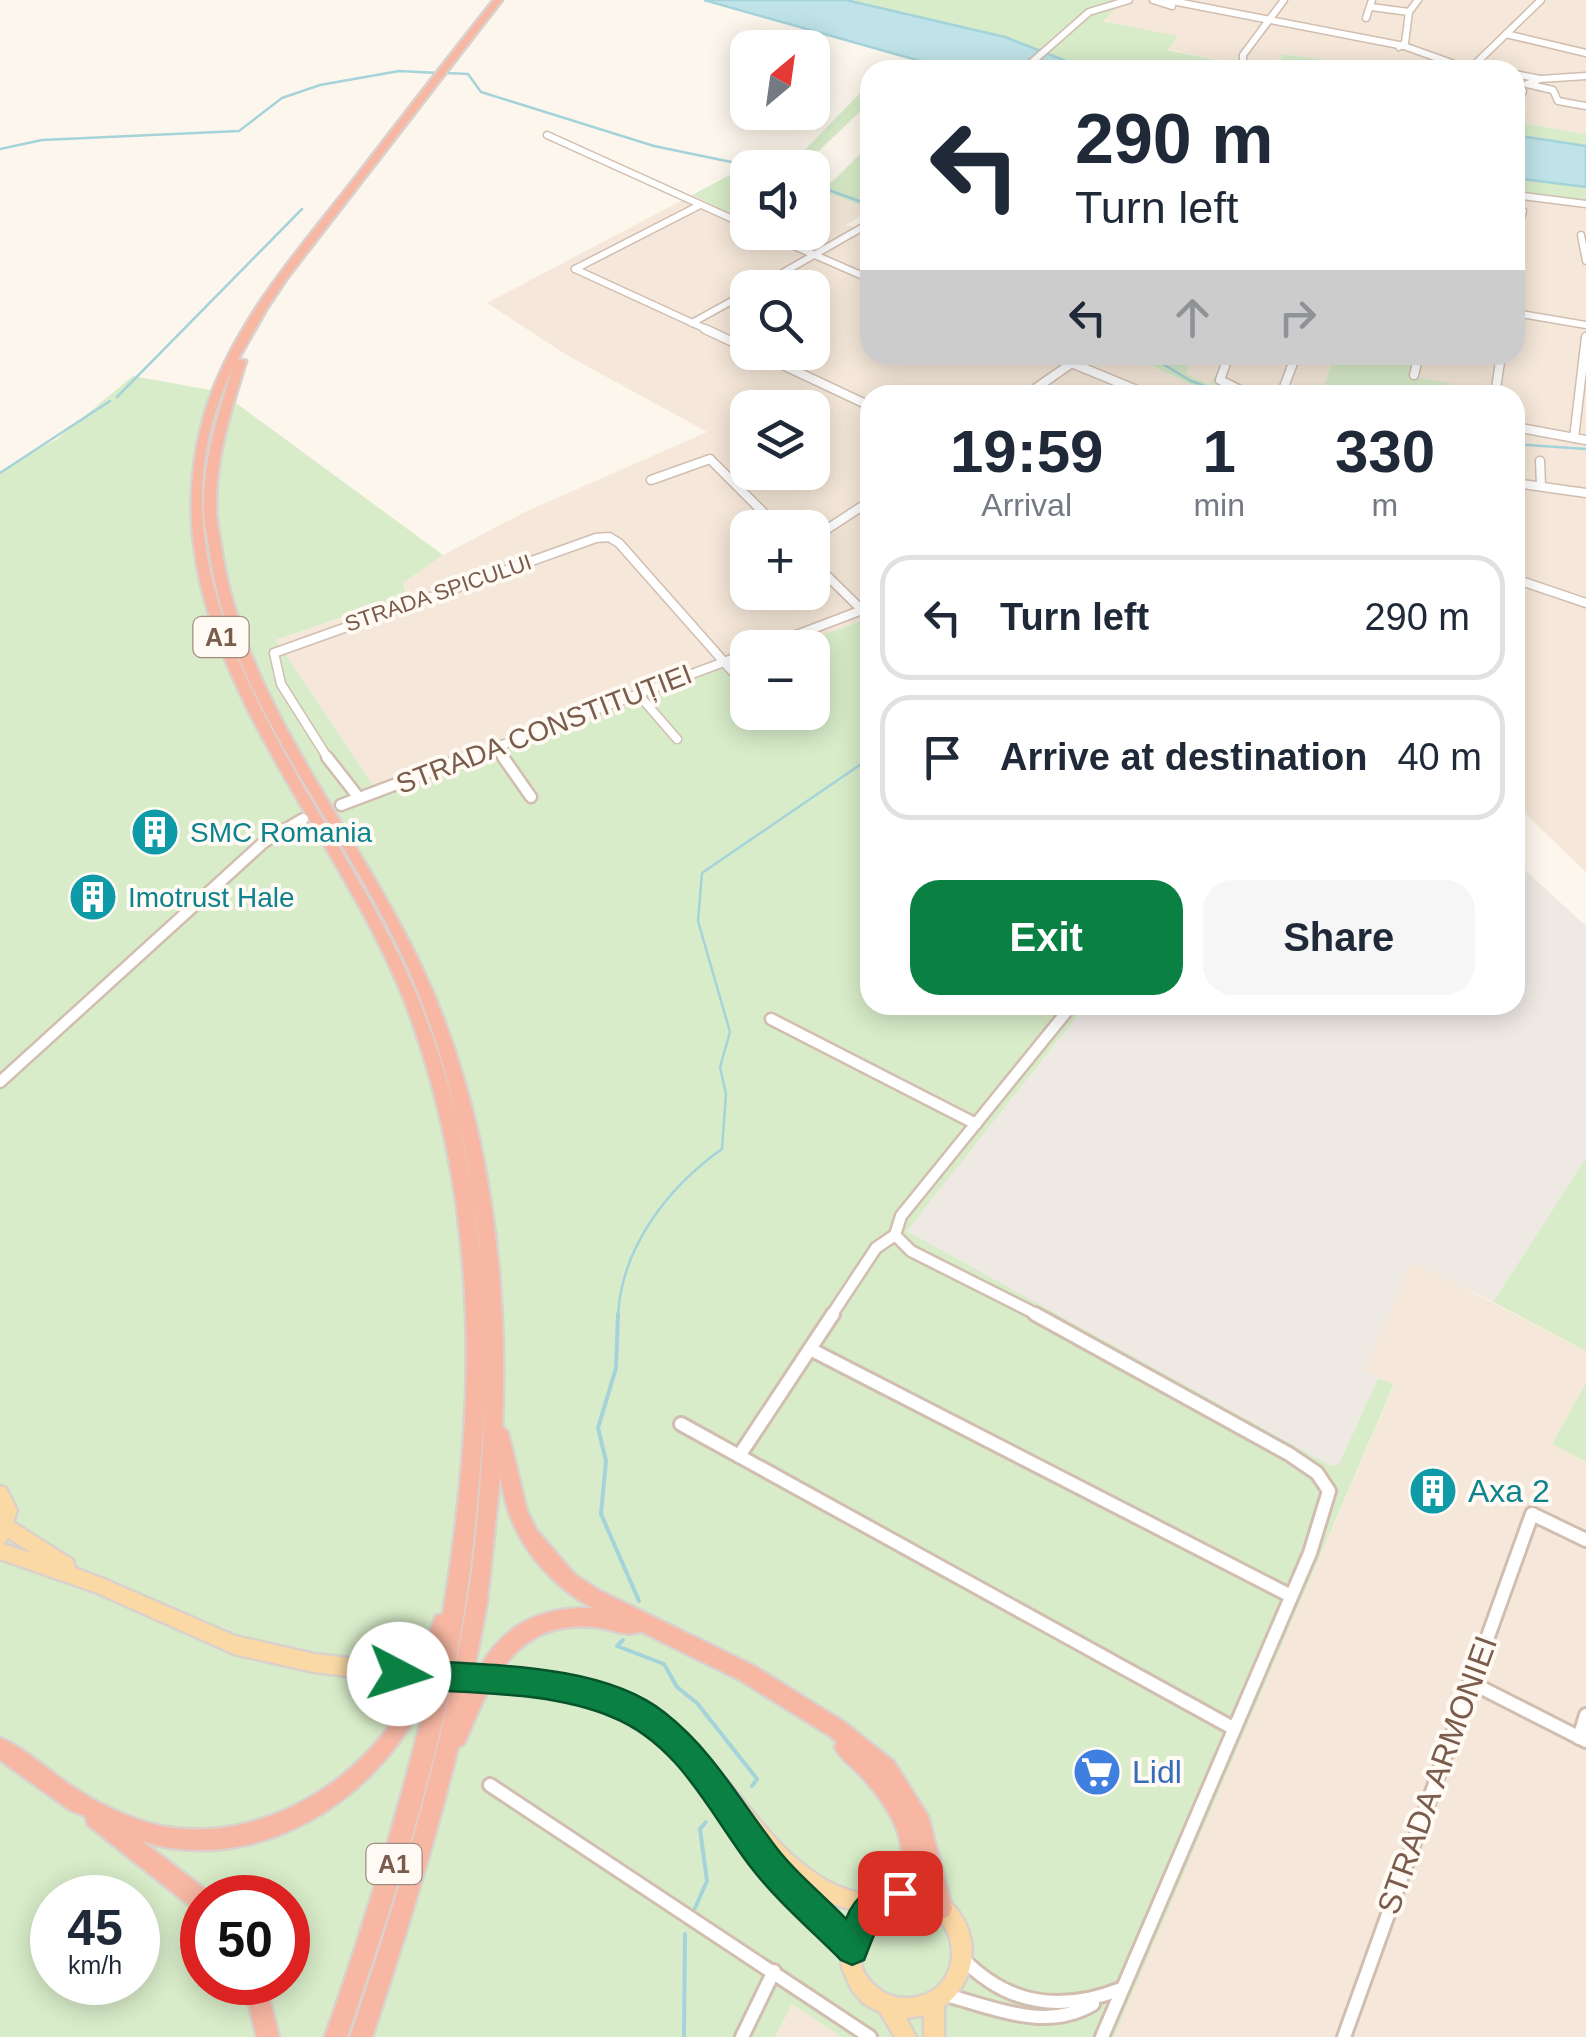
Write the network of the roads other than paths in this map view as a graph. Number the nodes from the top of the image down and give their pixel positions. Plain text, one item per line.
1 (507, 0) edge
2 (1129, 0) edge
3 (1153, 0) edge
4 (1167, 0) edge
5 (1284, 0) edge
6 (1418, 0) edge
7 (1541, 0) edge
8 (1371, 4) edge
9 (496, 6) edge
10 (1409, 12) junction
11 (1366, 18) dead end
12 (1269, 23) junction
13 (1074, 24) junction
14 (1506, 34) junction
15 (1404, 46) junction
16 (1586, 53) edge
17 (1034, 60) edge
18 (1041, 60) edge
19 (1243, 60) edge
20 (1445, 60) edge
21 (1480, 60) edge
22 (1586, 76) edge
23 (442, 78) junction
24 (1525, 78) edge
25 (1543, 79) junction
26 (1586, 106) edge
27 (547, 135) dead end
28 (1525, 196) edge
29 (1586, 204) edge
30 (700, 206) junction
31 (730, 218) edge
32 (860, 229) edge
33 (1581, 236) dead end
34 (802, 250) edge
35 (813, 255) junction
36 (1586, 261) edge
37 (787, 270) edge
38 (860, 275) edge
39 (730, 302) edge
40 (1525, 314) edge
41 (692, 323) junction
42 (1586, 324) edge
43 (1586, 337) edge
44 (730, 341) edge
45 (1071, 365) edge
46 (1074, 365) edge
47 (1416, 365) edge
48 (793, 370) edge
49 (1414, 375) dead end
50 (1041, 385) edge
51 (1124, 385) edge
52 (860, 401) edge
53 (1525, 429) edge
54 (1574, 438) junction
55 (1586, 440) edge
56 (1540, 461) dead end
57 (651, 480) dead end
58 (1525, 484) edge
59 (1541, 486) junction
60 (1586, 493) edge
61 (860, 507) edge
62 (761, 510) edge
63 (830, 528) edge
64 (830, 577) edge
65 (1525, 583) edge
66 (860, 604) edge
67 (1586, 604) edge
68 (860, 611) edge
69 (810, 630) edge
70 (730, 659) edge
71 (723, 662) junction
72 (730, 670) edge
73 (638, 694) junction
74 (677, 739) dead end
75 (496, 748) junction
76 (530, 797) dead end
77 (359, 798) junction
78 (341, 805) dead end
79 (303, 820) dead end
80 (1064, 1015) edge
81 (771, 1019) dead end
82 (0, 1082) edge
83 (976, 1124) junction
84 (895, 1234) junction
85 (810, 1349) junction
86 (494, 1412) junction
87 (681, 1424) dead end
88 (739, 1456) junction
89 (0, 1494) edge
90 (3, 1532) edge
91 (1586, 1540) edge
92 (0, 1552) edge
93 (459, 1574) junction
94 (98, 1584) junction
95 (1291, 1596) junction
96 (676, 1638) junction
97 (1470, 1682) junction
98 (784, 1698) junction
99 (1586, 1715) edge
100 (1232, 1727) junction
101 (1583, 1740) edge
102 (0, 1749) edge
103 (708, 1774) junction
104 (440, 1780) junction
105 (490, 1785) dead end
106 (69, 1797) junction
107 (180, 1884) edge
108 (900, 1893) junction
109 (872, 1906) junction
110 (941, 1908) junction
111 (852, 1949) junction
112 (960, 1956) junction
113 (774, 1971) junction
114 (1122, 1989) junction
115 (940, 2000) junction
116 (1096, 2001) junction
117 (260, 2005) edge
118 (888, 2007) junction
119 (268, 2037) edge
120 (336, 2037) edge
121 (360, 2037) edge
122 (742, 2037) edge
123 (870, 2037) edge
124 (906, 2037) edge
125 (934, 2037) edge
126 (1102, 2037) edge
127 (1344, 2037) edge

1 - 9 highway, A1
2 - 13 street
3 - 12 street
4 - 12 street
5 - 12 street
6 - 10 street
7 - 14 street
8 - 10 street
8 - 11 street
9 - 23 highway, A1
10 - 15 street
12 - 15 street
12 - 19 street
13 - 17 street
13 - 18 street
14 - 16 street
14 - 21 street
15 - 20 street
22 - 25 street
23 - 86 highway, A1
23 - 93 highway, A1
24 - 25 street
25 - 26 street
27 - 30 street
28 - 29 street
30 - 31 street
30 - 41 street
32 - 35 street
33 - 36 street
34 - 35 street
35 - 37 street
35 - 38 street
39 - 41 street
40 - 42 street
41 - 44 street
43 - 54 street
45 - 50 street
46 - 51 street
47 - 49 street
48 - 52 street
53 - 54 street
54 - 55 street
56 - 59 street
57 - 62 street
58 - 59 street
59 - 60 street
61 - 63 street
64 - 66 street
65 - 67 street
68 - 69 street
70 - 71 street, STRADA CONSTITUȚIEI
71 - 72 street
71 - 73 street, STRADA CONSTITUȚIEI
71 - 77 street, STRADA SPICULUI
73 - 74 street
73 - 75 street, STRADA CONSTITUȚIEI
75 - 76 street
75 - 77 street, STRADA CONSTITUȚIEI
77 - 78 street, STRADA CONSTITUȚIEI
79 - 82 street
80 - 83 street
81 - 83 street
83 - 84 street
84 - 85 street
84 - 95 street
85 - 88 street
85 - 95 street
86 - 96 highway
86 - 104 highway, A1
87 - 88 street
88 - 100 street
89 - 90 main road
90 - 94 main road
91 - 97 street, STRADA ARMONIEI
92 - 94 main road
93 - 106 highway
93 - 120 highway, A1
94 - 103 main road, bridge
95 - 100 street
96 - 98 highway
96 - 104 highway
97 - 101 street
97 - 127 street, STRADA ARMONIEI
98 - 108 highway
98 - 110 highway
99 - 101 street
100 - 114 street
102 - 106 highway
103 - 109 main road
103 - 111 main road
104 - 121 highway, A1
105 - 113 street
106 - 107 highway
108 - 109 main road
108 - 110 main road
109 - 111 main road
110 - 112 main road
111 - 118 main road
112 - 115 main road
112 - 116 street
113 - 122 street
113 - 123 street
114 - 116 street
114 - 126 street
115 - 116 street
115 - 118 main road
115 - 125 main road
117 - 119 highway
118 - 124 main road

